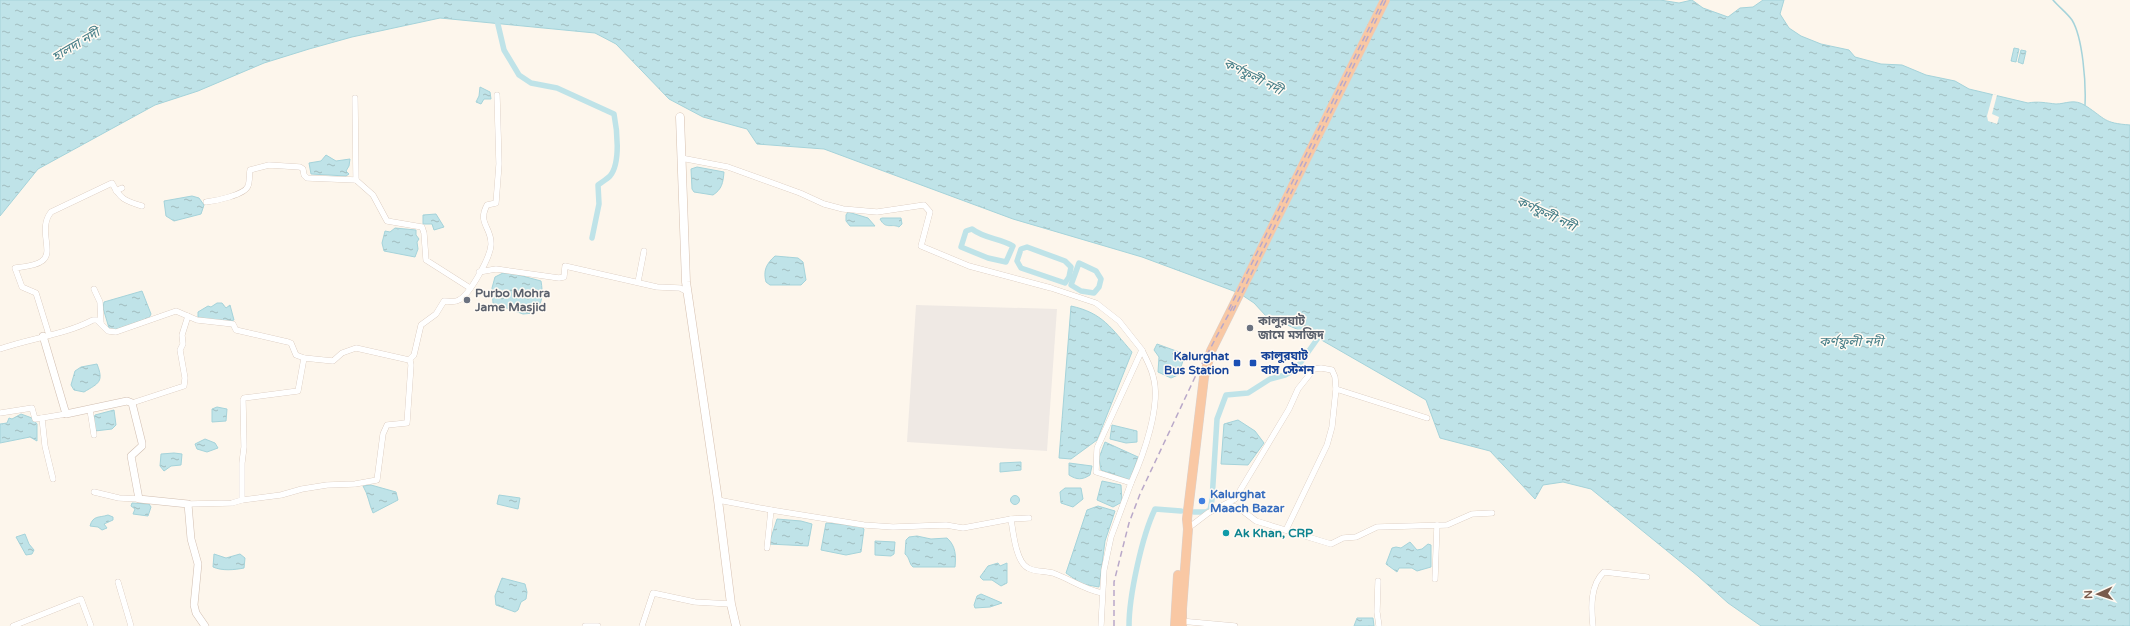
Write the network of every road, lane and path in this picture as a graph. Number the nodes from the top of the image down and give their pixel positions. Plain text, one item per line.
1 (1385, 0) edge
2 (497, 95) dead end
3 (355, 98) dead end
4 (680, 117) dead end
5 (681, 158) junction
6 (356, 180) junction
7 (206, 202) dead end
8 (142, 206) dead end
9 (644, 251) dead end
10 (479, 272) junction
11 (638, 282) junction
12 (470, 288) junction
13 (94, 289) dead end
14 (688, 292) junction
15 (188, 316) junction
16 (101, 323) junction
17 (46, 336) junction
18 (0, 349) edge
19 (1142, 350) junction
20 (304, 358) junction
21 (410, 360) junction
22 (1336, 389) junction
23 (132, 403) junction
24 (90, 410) junction
25 (0, 413) edge
26 (66, 414) junction
27 (42, 418) junction
28 (1427, 418) dead end
29 (94, 435) dead end
30 (53, 478) dead end
31 (1131, 483) junction
32 (94, 492) dead end
33 (139, 499) junction
34 (242, 500) junction
35 (718, 500) junction
36 (188, 504) junction
37 (1219, 507) junction
38 (771, 510) junction
39 (1492, 513) dead end
40 (1029, 518) dead end
41 (1011, 519) junction
42 (1437, 525) junction
43 (1186, 528) junction
44 (1286, 530) junction
45 (767, 548) dead end
46 (1647, 577) dead end
47 (1435, 579) dead end
48 (118, 582) dead end
49 (1378, 582) dead end
50 (1102, 593) junction
51 (731, 604) junction
52 (1179, 623) edge
53 (13, 626) edge
54 (91, 626) edge
55 (131, 626) edge
56 (205, 626) edge
57 (585, 626) edge
58 (598, 626) edge
59 (642, 626) edge
60 (736, 626) edge
61 (1101, 626) edge
62 (1235, 626) edge
63 (1379, 626) edge
64 (1593, 626) edge

1 - 43 highway
2 - 10 street
3 - 6 street
4 - 5 main road
5 - 14 main road
5 - 19 street
6 - 7 street
6 - 12 street
8 - 17 street
9 - 11 street
10 - 11 street
10 - 12 street
11 - 14 street
12 - 21 street
13 - 16 street
14 - 35 main road
15 - 16 street
15 - 20 street
15 - 23 street
16 - 17 street
17 - 18 street
17 - 26 street
19 - 31 street
19 - 31 street
20 - 21 street
20 - 34 street
21 - 34 street
22 - 28 street
22 - 37 street
22 - 44 street
23 - 24 street
23 - 33 street
24 - 26 street
24 - 29 street
25 - 27 street
26 - 27 street
27 - 30 street
31 - 50 street
32 - 33 street
33 - 36 street
34 - 36 street
35 - 38 street
35 - 51 main road
36 - 56 street
37 - 43 street
37 - 44 street
38 - 41 street
38 - 45 street
39 - 42 street
40 - 41 street
41 - 50 street
42 - 44 street
42 - 47 street
43 - 52 highway
46 - 64 street
48 - 55 street
49 - 63 street
50 - 61 street
51 - 59 street
51 - 60 main road
52 - 62 street
53 - 54 street
57 - 58 street

